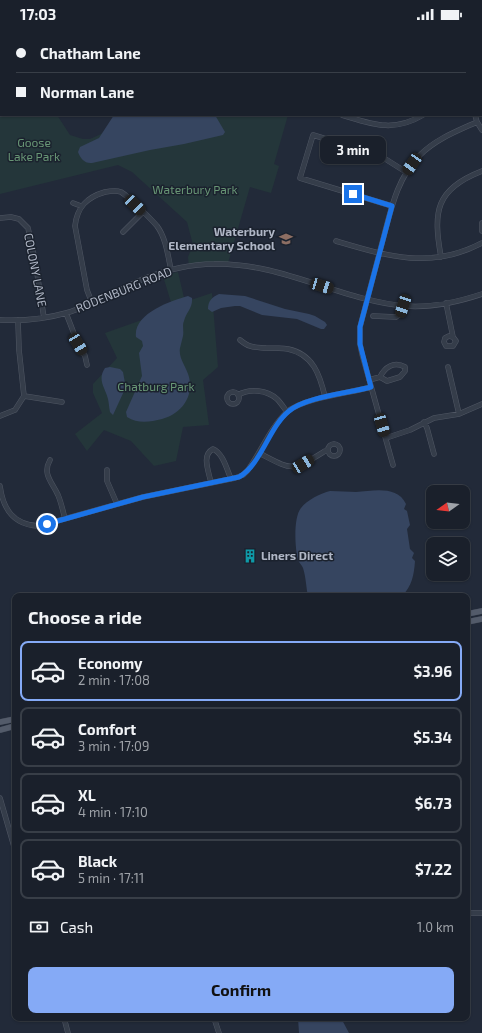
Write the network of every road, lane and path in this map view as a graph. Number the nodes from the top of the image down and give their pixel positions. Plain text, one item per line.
1 (345, 116) edge
2 (421, 116) edge
3 (476, 116) edge
4 (477, 122) junction
5 (482, 130) edge
6 (482, 171) edge
7 (406, 172) junction
8 (73, 203) dead end
9 (81, 206) junction
10 (392, 206) junction
11 (143, 212) junction
12 (1, 218) edge
13 (482, 223) edge
14 (482, 231) edge
15 (123, 232) dead end
16 (336, 241) dead end
17 (482, 243) edge
18 (379, 254) junction
19 (441, 257) junction
20 (171, 270) junction
21 (482, 294) edge
22 (367, 299) junction
23 (92, 303) junction
24 (446, 304) junction
25 (403, 306) junction
26 (66, 313) junction
27 (373, 316) dead end
28 (44, 318) junction
29 (0, 320) edge
30 (18, 320) junction
31 (453, 337) dead end
32 (240, 340) dead end
33 (87, 365) dead end
34 (448, 367) dead end
35 (380, 377) junction
36 (369, 380) junction
37 (371, 387) junction
38 (238, 395) dead end
39 (24, 396) junction
40 (325, 397) junction
41 (62, 402) dead end
42 (482, 404) edge
43 (287, 412) junction
44 (459, 414) junction
45 (0, 416) edge
46 (424, 422) junction
47 (386, 438) junction
48 (328, 450) dead end
49 (259, 453) junction
50 (434, 454) dead end
51 (50, 460) dead end
52 (393, 464) dead end
53 (107, 470) dead end
54 (231, 479) junction
55 (211, 483) junction
56 (0, 486) edge
57 (117, 504) junction
58 (65, 519) junction
59 (482, 611) edge
60 (470, 613) edge
61 (482, 619) edge
62 (470, 621) edge
63 (12, 720) edge
64 (0, 722) edge
65 (12, 727) edge
66 (0, 730) edge
67 (0, 798) edge
68 (12, 840) edge
69 (470, 913) edge
70 (482, 913) edge
71 (65, 1021) edge
72 (215, 1021) edge
73 (68, 1033) edge
74 (219, 1033) edge

1 - 2 street
3 - 4 street
4 - 5 street
4 - 7 street
6 - 19 street
7 - 10 street
7 - 10 street
8 - 9 street
9 - 11 street
9 - 23 street
10 - 18 street
11 - 15 street
11 - 20 street
12 - 28 street, COLONY LANE
13 - 14 street
16 - 18 street
17 - 19 street
18 - 19 street
18 - 22 street
20 - 22 street, RODENBURG ROAD
20 - 23 street, RODENBURG ROAD
21 - 24 street, RODENBURG ROAD
22 - 25 street, RODENBURG ROAD
22 - 36 street
23 - 26 street, RODENBURG ROAD
24 - 25 street, RODENBURG ROAD
24 - 31 street
25 - 27 street
26 - 28 street, RODENBURG ROAD
26 - 33 street
28 - 30 street, RODENBURG ROAD
29 - 30 street, RODENBURG ROAD
30 - 39 street
32 - 40 street
34 - 44 street
35 - 35 street
35 - 36 street
36 - 37 street
37 - 40 street
37 - 47 street
38 - 43 street
39 - 41 street
39 - 45 street
40 - 43 street
42 - 44 street
43 - 49 street
44 - 46 street
46 - 47 street
46 - 50 street
47 - 52 street
48 - 49 street
49 - 54 street
51 - 58 street
53 - 57 street
54 - 55 street
54 - 55 street
55 - 57 street
56 - 58 street
57 - 58 street
59 - 60 main road
61 - 62 main road
63 - 64 main road
65 - 66 main road
67 - 68 street
69 - 70 street
71 - 73 street
72 - 74 street

